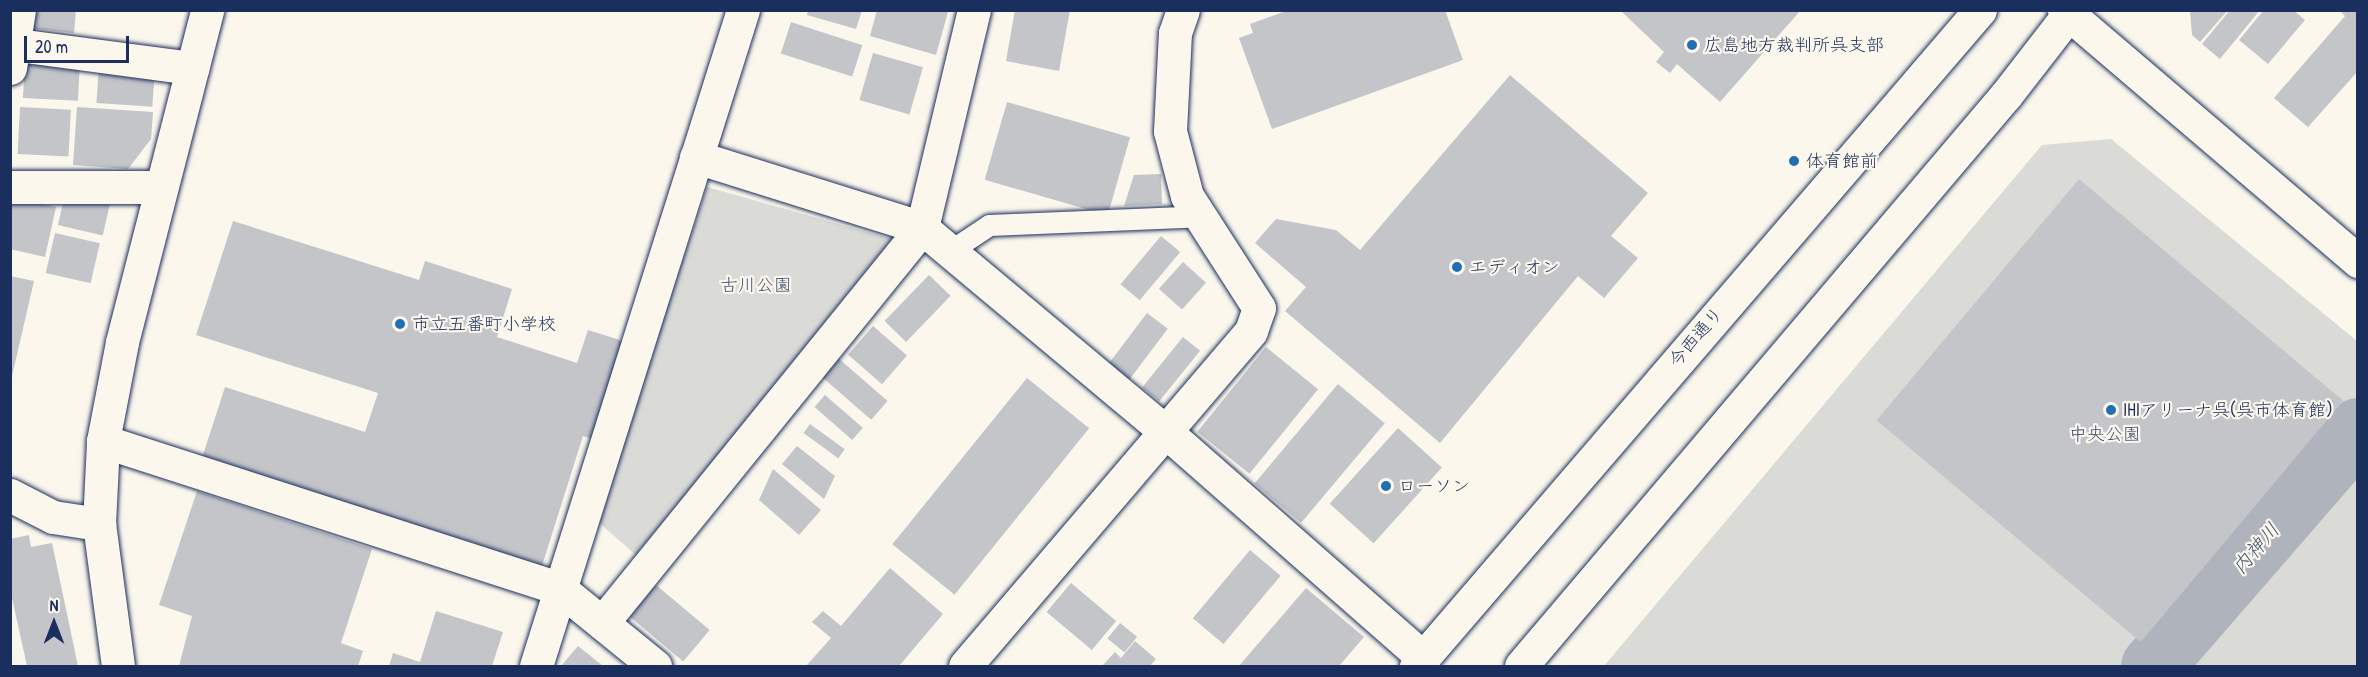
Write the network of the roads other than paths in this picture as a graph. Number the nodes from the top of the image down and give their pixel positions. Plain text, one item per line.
1 (19, 10) edge
2 (207, 10) edge
3 (743, 10) edge
4 (974, 10) edge
5 (1183, 10) edge
6 (1980, 10) edge
7 (2068, 12) edge
8 (12, 52) edge
9 (192, 68) junction
10 (696, 157) junction
11 (10, 187) edge
12 (161, 188) junction
13 (1200, 216) junction
14 (922, 228) junction
15 (950, 251) junction
16 (2358, 261) edge
17 (1165, 431) junction
18 (103, 441) junction
19 (10, 495) edge
20 (99, 524) junction
21 (559, 588) junction
22 (602, 623) junction
23 (1419, 662) edge
24 (118, 666) edge
25 (536, 666) edge
26 (655, 666) edge
27 (965, 666) edge
28 (1521, 666) edge

1 - 8 street
2 - 9 street
3 - 10 street
4 - 14 street
5 - 13 street
6 - 23 street, 今西通り
7 - 16 street
7 - 28 street
8 - 9 street
9 - 12 street
10 - 14 street
10 - 21 street
11 - 12 street
12 - 18 street
13 - 15 lane
13 - 17 street
14 - 15 street
14 - 22 street
15 - 17 street
17 - 23 street
17 - 27 street
18 - 20 street
18 - 21 street
19 - 20 street
20 - 24 street
21 - 22 street
21 - 25 street
22 - 26 street

